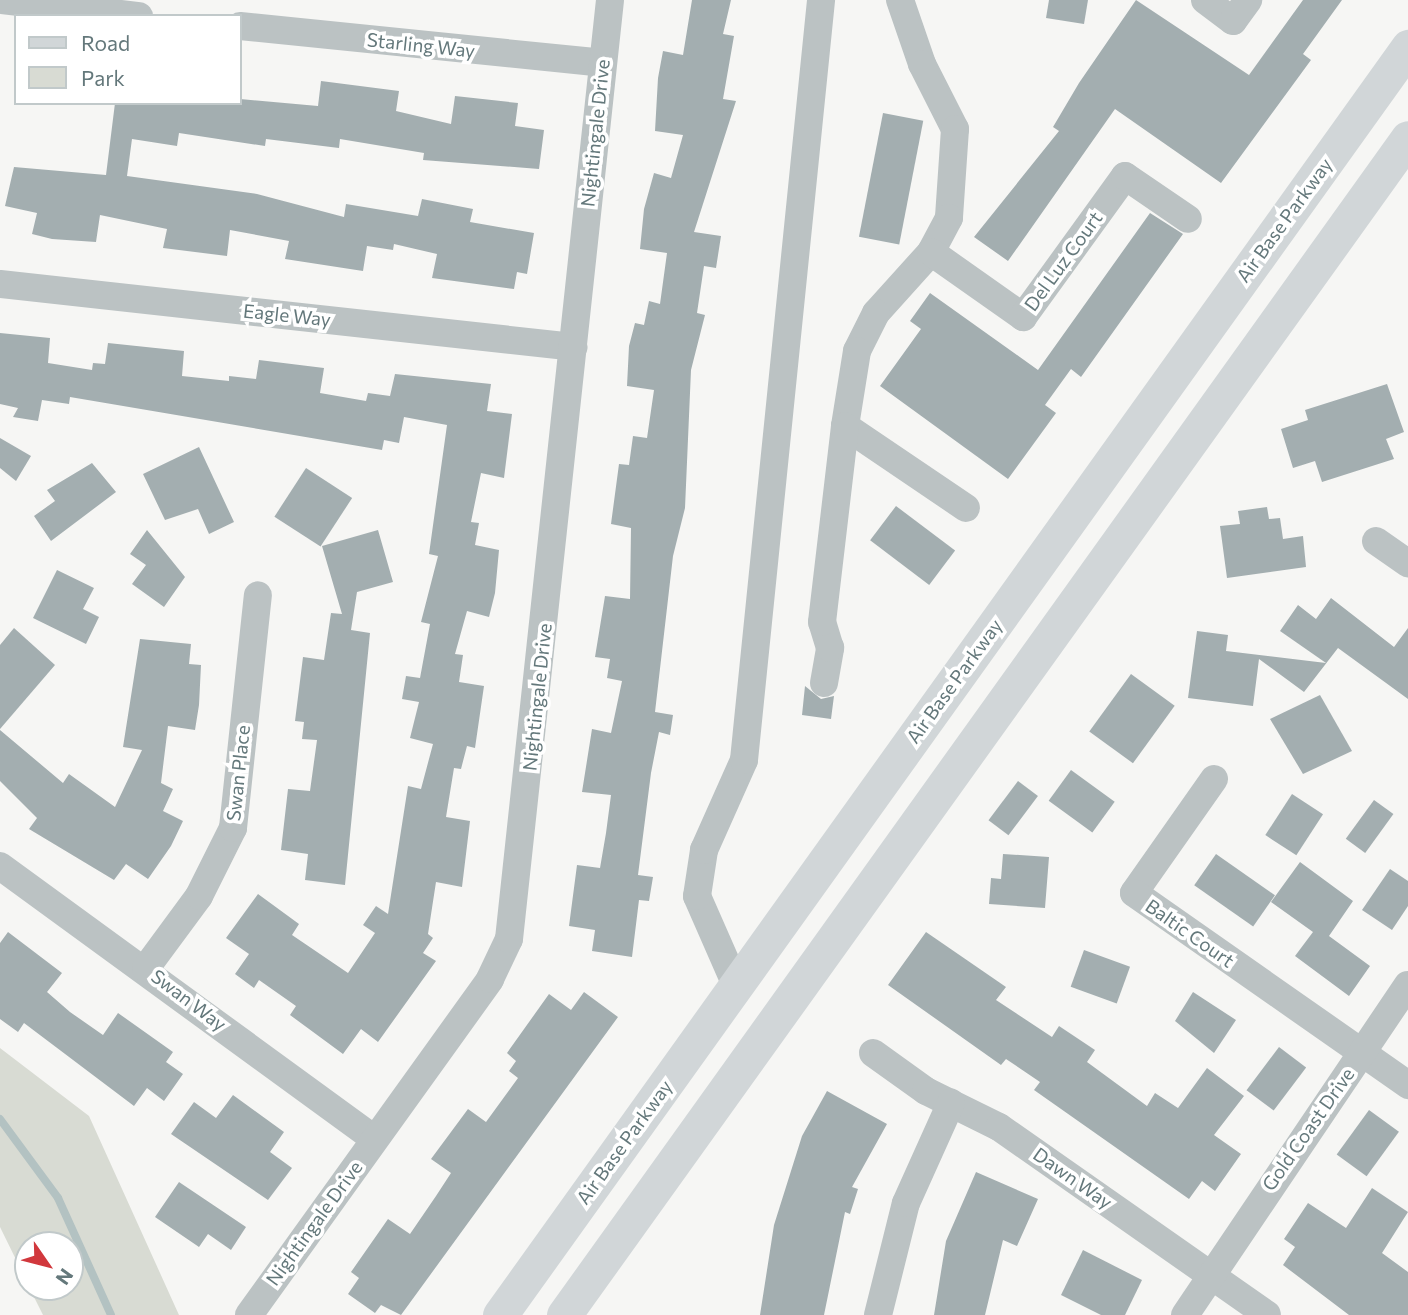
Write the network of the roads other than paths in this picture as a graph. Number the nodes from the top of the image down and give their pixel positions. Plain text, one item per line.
1 (2, 0) edge
2 (610, 0) edge
3 (821, 0) edge
4 (900, 0) edge
5 (1205, 0) edge
6 (1248, 0) edge
7 (122, 14) edge
8 (242, 26) edge
9 (1408, 47) edge
10 (602, 63) junction
11 (1408, 138) edge
12 (1188, 219) dead end
13 (931, 253) junction
14 (0, 284) edge
15 (574, 347) junction
16 (845, 426) junction
17 (966, 508) dead end
18 (1376, 541) dead end
19 (1408, 563) edge
20 (258, 595) dead end
21 (824, 683) dead end
22 (1214, 779) dead end
23 (0, 866) edge
24 (146, 968) junction
25 (736, 985) junction
26 (1408, 985) edge
27 (873, 1053) dead end
28 (1361, 1053) junction
29 (1408, 1085) edge
30 (951, 1103) junction
31 (374, 1139) junction
32 (1210, 1274) junction
33 (249, 1315) edge
34 (500, 1315) edge
35 (564, 1315) edge
36 (878, 1315) edge
37 (1185, 1315) edge
38 (1268, 1315) edge

1 - 7 street
2 - 10 street, Nightingale Drive
3 - 25 street
4 - 13 street
5 - 6 street
8 - 10 street, Starling Way
9 - 25 main road, Air Base Parkway
10 - 15 street, Nightingale Drive
11 - 35 main road
12 - 13 street, Del Luz Court
13 - 16 street
14 - 15 street, Eagle Way
15 - 31 street, Nightingale Drive
16 - 17 street
16 - 21 street
18 - 19 street
20 - 24 street, Swan Place
22 - 28 street, Baltic Court
23 - 24 street, Swan Way
24 - 31 street, Swan Way
25 - 34 main road, Air Base Parkway
26 - 28 street, Gold Coast Drive
27 - 30 street, Dawn Way
28 - 29 street
28 - 32 street, Gold Coast Drive
30 - 32 street, Dawn Way
30 - 36 street
31 - 33 street, Nightingale Drive
32 - 37 street, Gold Coast Drive
32 - 38 street, Dawn Way

